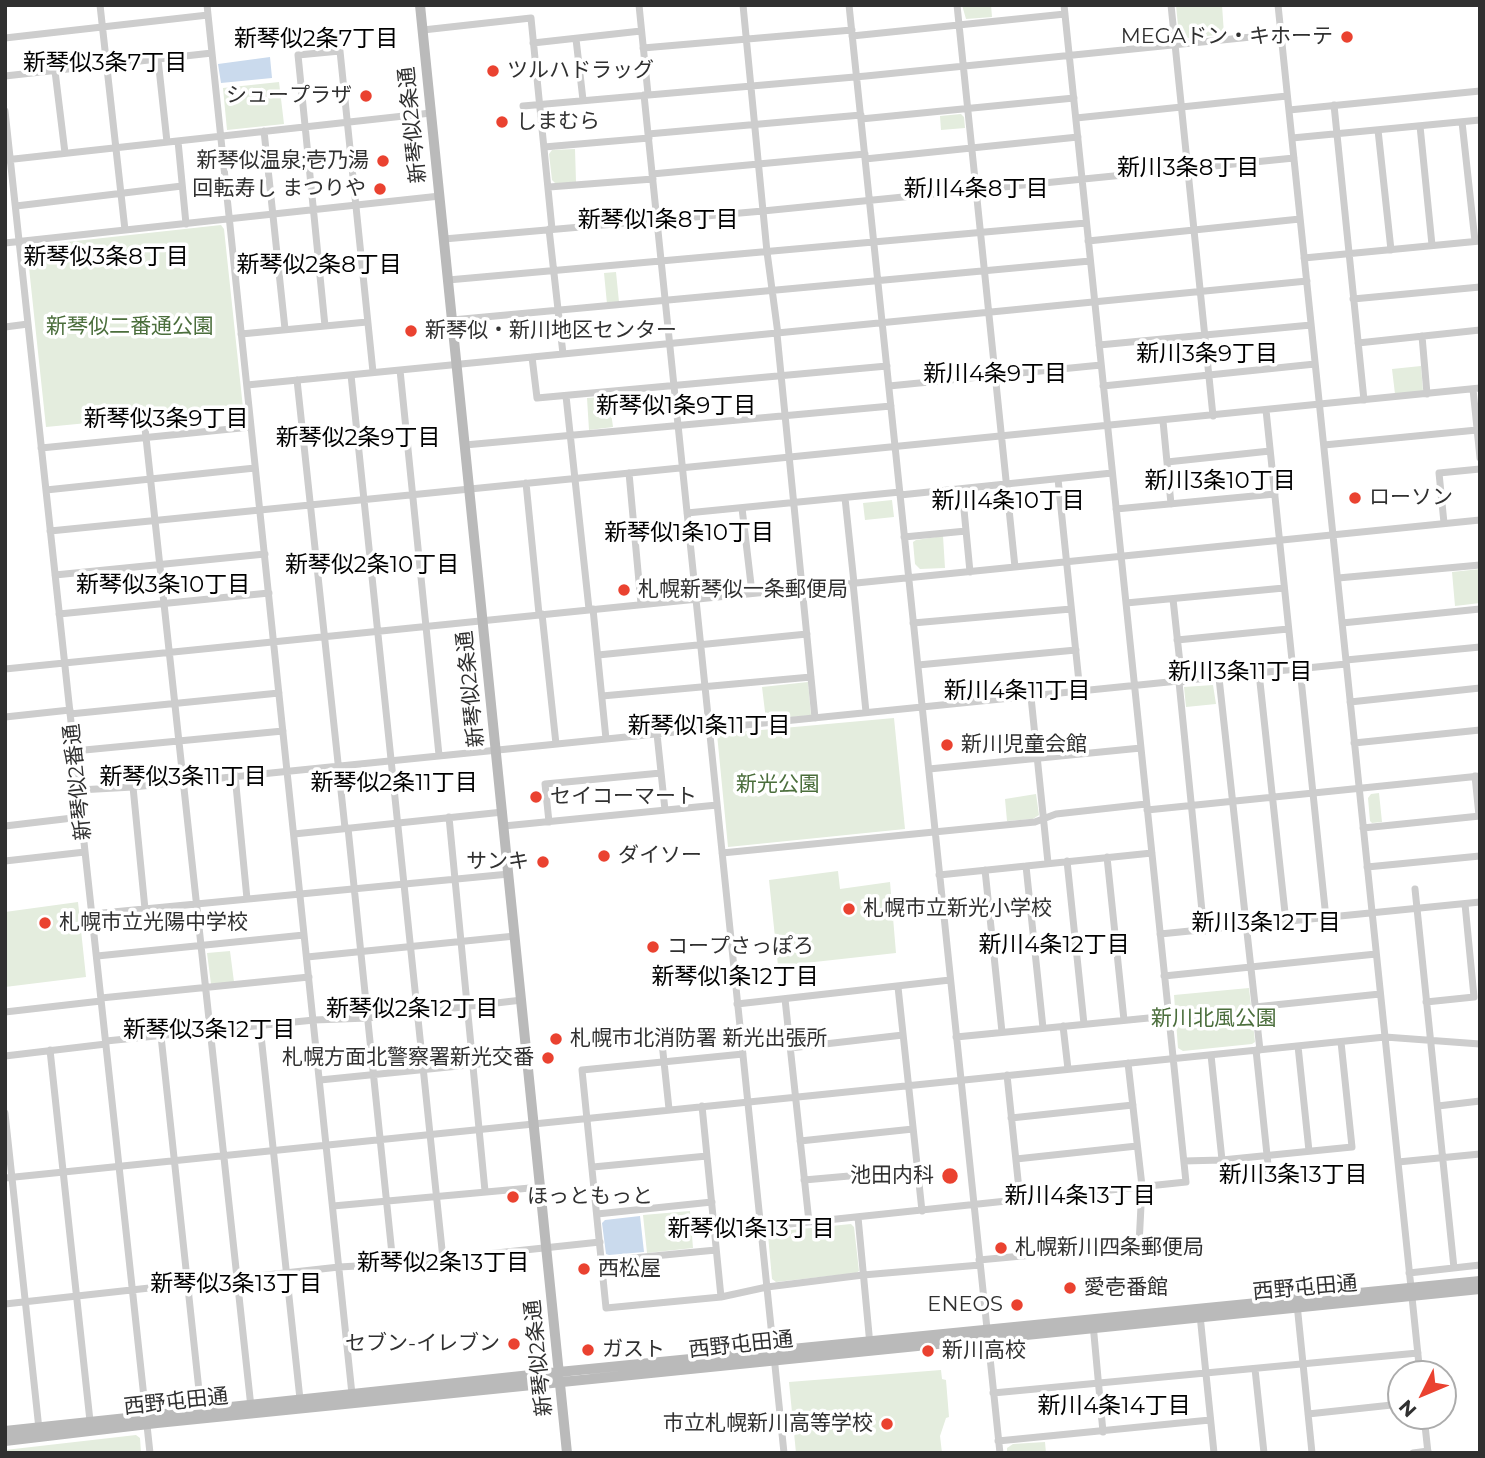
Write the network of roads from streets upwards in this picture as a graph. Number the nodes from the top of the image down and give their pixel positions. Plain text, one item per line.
1 (100, 5) edge
2 (207, 5) edge
3 (420, 5) edge
4 (639, 5) edge
5 (743, 5) edge
6 (849, 5) edge
7 (957, 5) edge
8 (1064, 5) edge
9 (1171, 5) edge
10 (1278, 5) edge
11 (1065, 14) junction
12 (208, 15) junction
13 (959, 25) junction
14 (103, 27) junction
15 (423, 30) junction
16 (641, 31) junction
17 (852, 33) junction
18 (1281, 34) junction
19 (5, 38) edge
20 (745, 38) junction
21 (576, 39) junction
22 (533, 43) junction
23 (1175, 45) junction
24 (643, 48) junction
25 (212, 53) junction
26 (1069, 56) junction
27 (158, 59) junction
28 (107, 64) junction
29 (963, 66) junction
30 (55, 71) junction
31 (5, 76) edge
32 (857, 77) junction
33 (751, 86) junction
34 (1480, 91) edge
35 (646, 95) junction
36 (1287, 96) junction
37 (1074, 98) junction
38 (583, 100) junction
39 (540, 104) junction
40 (1334, 105) junction
41 (523, 106) dead end
42 (1181, 107) junction
43 (967, 109) junction
44 (1289, 110) junction
45 (5, 111) edge
46 (431, 113) junction
47 (861, 117) junction
48 (1076, 118) junction
49 (1480, 120) edge
50 (347, 122) junction
51 (1462, 122) junction
52 (754, 125) junction
53 (1420, 126) junction
54 (305, 127) junction
55 (1378, 130) junction
56 (264, 131) junction
57 (1336, 134) junction
58 (221, 136) junction
59 (648, 136) junction
60 (1077, 137) junction
61 (1292, 138) junction
62 (178, 141) junction
63 (167, 142) junction
64 (544, 147) junction
65 (972, 147) junction
66 (116, 148) junction
67 (65, 153) junction
68 (865, 156) junction
69 (1294, 158) junction
70 (8, 159) edge
71 (758, 166) junction
72 (1188, 169) junction
73 (652, 176) junction
74 (1082, 179) junction
75 (182, 186) junction
76 (549, 187) junction
77 (976, 190) junction
78 (121, 193) junction
79 (440, 196) junction
80 (870, 200) junction
81 (16, 206) junction
82 (356, 207) junction
83 (314, 211) junction
84 (763, 211) junction
85 (272, 215) junction
86 (229, 219) junction
87 (1300, 219) junction
88 (657, 220) junction
89 (1086, 223) junction
90 (186, 224) junction
91 (550, 229) junction
92 (125, 230) junction
93 (980, 232) junction
94 (1194, 232) junction
95 (444, 239) junction
96 (1477, 241) edge
97 (19, 242) junction
98 (874, 242) junction
99 (1088, 242) junction
100 (5, 243) edge
101 (1432, 245) junction
102 (1391, 250) junction
103 (767, 252) junction
104 (1348, 254) junction
105 (1304, 258) junction
106 (661, 261) junction
107 (1090, 261) junction
108 (553, 271) junction
109 (984, 271) junction
110 (448, 281) junction
111 (1307, 281) junction
112 (878, 282) junction
113 (1480, 287) edge
114 (773, 291) junction
115 (1200, 292) junction
116 (1353, 299) junction
117 (665, 300) junction
118 (1095, 303) junction
119 (557, 311) junction
120 (988, 313) junction
121 (452, 320) junction
122 (368, 322) junction
123 (28, 324) junction
124 (883, 324) junction
125 (1311, 324) junction
126 (325, 326) junction
127 (5, 327) edge
128 (285, 329) junction
129 (1480, 330) edge
130 (241, 334) junction
131 (777, 334) junction
132 (1205, 335) junction
133 (1422, 336) junction
134 (1358, 343) junction
135 (670, 344) junction
136 (1099, 345) junction
137 (563, 354) junction
138 (532, 357) junction
139 (457, 364) junction
140 (1315, 364) junction
141 (1101, 365) junction
142 (887, 366) junction
143 (400, 370) junction
144 (373, 372) junction
145 (351, 375) junction
146 (780, 376) junction
147 (995, 376) junction
148 (1209, 376) junction
149 (297, 380) junction
150 (247, 385) junction
151 (674, 386) junction
152 (889, 386) junction
153 (1103, 386) junction
154 (1476, 389) edge
155 (1427, 394) junction
156 (566, 396) junction
157 (1364, 400) junction
158 (1320, 405) junction
159 (891, 406) junction
160 (1266, 410) junction
161 (785, 416) junction
162 (1213, 416) junction
163 (144, 419) dead end
164 (1163, 421) junction
165 (678, 425) junction
166 (1108, 426) junction
167 (251, 427) junction
168 (1477, 430) junction
169 (570, 436) junction
170 (1001, 437) junction
171 (146, 438) junction
172 (465, 445) junction
173 (1324, 445) junction
174 (895, 447) junction
175 (41, 448) junction
176 (1270, 451) junction
177 (789, 458) junction
178 (1480, 458) edge
179 (1167, 462) junction
180 (256, 468) junction
181 (682, 468) junction
182 (1480, 469) edge
183 (629, 473) junction
184 (1112, 473) junction
185 (150, 478) junction
186 (575, 478) junction
187 (1058, 479) junction
188 (526, 483) junction
189 (1006, 485) junction
190 (470, 488) junction
191 (962, 489) junction
192 (46, 490) junction
193 (900, 493) junction
194 (412, 494) junction
195 (1275, 494) junction
196 (845, 498) junction
197 (363, 499) junction
198 (793, 503) junction
199 (310, 504) junction
200 (1171, 504) junction
201 (742, 508) junction
202 (260, 509) junction
203 (1116, 509) junction
204 (687, 513) junction
205 (155, 520) junction
206 (1480, 520) edge
207 (1444, 523) junction
208 (50, 531) junction
209 (966, 531) junction
210 (1333, 534) junction
211 (904, 537) junction
212 (1279, 540) junction
213 (265, 554) junction
214 (1121, 556) junction
215 (1067, 562) junction
216 (160, 565) junction
217 (1480, 565) edge
218 (1015, 567) junction
219 (971, 572) junction
220 (55, 575) junction
221 (909, 578) junction
222 (1338, 578) junction
223 (853, 583) junction
224 (803, 588) junction
225 (1284, 588) junction
226 (269, 593) junction
227 (752, 593) junction
228 (696, 598) junction
229 (1173, 598) junction
230 (1126, 603) junction
231 (164, 604) junction
232 (641, 604) junction
233 (591, 609) junction
234 (1071, 609) junction
235 (1480, 609) edge
236 (59, 614) junction
237 (541, 614) junction
238 (483, 620) junction
239 (914, 622) junction
240 (1342, 623) junction
241 (427, 625) junction
242 (1288, 628) junction
243 (377, 630) junction
244 (807, 634) junction
245 (323, 635) junction
246 (274, 640) junction
247 (1177, 640) junction
248 (700, 644) junction
249 (1480, 647) edge
250 (1076, 650) junction
251 (169, 651) junction
252 (598, 654) junction
253 (64, 662) junction
254 (1346, 662) junction
255 (918, 665) junction
256 (5, 668) edge
257 (1296, 670) junction
258 (1259, 673) junction
259 (811, 677) junction
260 (1219, 678) junction
261 (1180, 682) junction
262 (1135, 686) junction
263 (705, 687) junction
264 (1480, 688) edge
265 (1080, 692) junction
266 (279, 693) junction
267 (603, 696) junction
268 (1031, 697) junction
269 (1350, 702) junction
270 (175, 705) junction
271 (922, 707) junction
272 (70, 712) junction
273 (866, 712) junction
274 (5, 716) edge
275 (815, 718) junction
276 (709, 729) junction
277 (1480, 730) edge
278 (283, 731) junction
279 (657, 734) junction
280 (606, 738) junction
281 (179, 742) junction
282 (1354, 743) junction
283 (555, 744) junction
284 (1141, 748) junction
285 (496, 749) junction
286 (74, 751) junction
287 (439, 755) junction
288 (1037, 759) junction
289 (390, 761) junction
290 (338, 766) junction
291 (929, 769) junction
292 (287, 770) junction
293 (661, 773) junction
294 (235, 775) junction
295 (1478, 776) edge
296 (184, 782) junction
297 (133, 787) junction
298 (1359, 788) junction
299 (79, 790) junction
300 (1313, 793) junction
301 (1272, 797) junction
302 (1232, 801) junction
303 (718, 805) junction
304 (1191, 806) junction
305 (1147, 807) junction
306 (665, 810) junction
307 (503, 812) junction
308 (1479, 816) edge
309 (81, 817) junction
310 (449, 817) junction
311 (1043, 819) junction
312 (397, 822) junction
313 (549, 822) junction
314 (5, 826) edge
315 (504, 826) junction
316 (347, 828) junction
317 (1363, 828) junction
318 (935, 832) junction
319 (294, 834) junction
320 (85, 852) junction
321 (722, 853) junction
322 (1152, 853) junction
323 (1480, 856) edge
324 (1107, 858) junction
325 (5, 861) edge
326 (1067, 862) junction
327 (1048, 863) junction
328 (1026, 866) junction
329 (1367, 867) junction
330 (985, 870) junction
331 (509, 874) junction
332 (939, 875) junction
333 (455, 879) junction
334 (404, 884) junction
335 (1415, 889) dead end
336 (354, 890) junction
337 (300, 894) junction
338 (247, 899) junction
339 (1480, 902) edge
340 (197, 904) junction
341 (1465, 904) junction
342 (145, 909) junction
343 (1417, 909) junction
344 (1372, 913) junction
345 (92, 914) junction
346 (1326, 918) junction
347 (1286, 922) junction
348 (1245, 926) junction
349 (1204, 931) junction
350 (1160, 934) junction
351 (304, 935) junction
352 (515, 936) junction
353 (461, 942) junction
354 (201, 946) junction
355 (410, 948) junction
356 (361, 953) junction
357 (1376, 954) junction
358 (97, 956) junction
359 (307, 957) junction
360 (1250, 968) junction
361 (1476, 974) edge
362 (1164, 976) junction
363 (309, 977) junction
364 (950, 980) junction
365 (898, 987) junction
366 (206, 988) junction
367 (1380, 994) junction
368 (785, 999) junction
369 (101, 1000) junction
370 (522, 1000) junction
371 (1426, 1002) junction
372 (737, 1004) junction
373 (467, 1007) junction
374 (1255, 1007) junction
375 (5, 1012) edge
376 (416, 1013) junction
377 (1168, 1016) junction
378 (368, 1018) junction
379 (313, 1020) junction
380 (1124, 1020) junction
381 (1084, 1024) junction
382 (260, 1026) junction
383 (1063, 1026) junction
384 (1043, 1028) junction
385 (211, 1031) junction
386 (1002, 1032) junction
387 (903, 1035) junction
388 (161, 1036) junction
389 (956, 1037) junction
390 (1385, 1037) junction
391 (1431, 1041) junction
392 (106, 1042) junction
393 (1340, 1042) junction
394 (662, 1043) dead end
395 (1480, 1044) edge
396 (1298, 1046) junction
397 (790, 1048) junction
398 (50, 1050) junction
399 (1258, 1050) junction
400 (743, 1054) junction
401 (1211, 1055) junction
402 (5, 1056) edge
403 (528, 1059) junction
404 (1173, 1059) junction
405 (663, 1062) junction
406 (1128, 1063) junction
407 (473, 1066) junction
408 (1068, 1069) junction
409 (423, 1071) junction
410 (1007, 1075) junction
411 (374, 1076) junction
412 (320, 1080) junction
413 (961, 1080) junction
414 (909, 1085) junction
415 (796, 1096) junction
416 (748, 1101) junction
417 (1480, 1101) edge
418 (1133, 1105) junction
419 (702, 1106) junction
420 (1437, 1106) junction
421 (669, 1110) junction
422 (5, 1113) edge
423 (587, 1118) junction
424 (1011, 1118) junction
425 (534, 1123) junction
426 (479, 1129) junction
427 (913, 1129) junction
428 (429, 1134) junction
429 (380, 1138) junction
430 (800, 1141) junction
431 (327, 1144) junction
432 (1137, 1146) junction
433 (273, 1149) junction
434 (1309, 1151) junction
435 (223, 1154) junction
436 (1480, 1154) edge
437 (1267, 1155) junction
438 (707, 1156) junction
439 (1443, 1157) junction
440 (175, 1159) junction
441 (1016, 1159) junction
442 (1222, 1160) junction
443 (1184, 1161) junction
444 (1398, 1161) junction
445 (119, 1164) junction
446 (593, 1167) junction
447 (917, 1170) junction
448 (63, 1171) junction
449 (1269, 1174) dead end
450 (9, 1177) edge
451 (1224, 1179) dead end
452 (804, 1180) junction
453 (1142, 1186) junction
454 (541, 1187) junction
455 (485, 1191) junction
456 (436, 1197) junction
457 (1020, 1199) junction
458 (386, 1201) junction
459 (712, 1202) junction
460 (974, 1204) junction
461 (333, 1206) junction
462 (922, 1211) junction
463 (597, 1214) junction
464 (858, 1217) junction
465 (809, 1222) junction
466 (761, 1227) junction
467 (600, 1242) junction
468 (547, 1247) junction
469 (716, 1250) junction
470 (443, 1259) junction
471 (602, 1261) junction
472 (980, 1263) junction
473 (393, 1264) junction
474 (1480, 1265) edge
475 (339, 1267) junction
476 (1454, 1268) junction
477 (286, 1273) junction
478 (1409, 1273) junction
479 (863, 1275) junction
480 (237, 1279) junction
481 (1480, 1280) edge
482 (188, 1284) junction
483 (767, 1287) junction
484 (132, 1289) junction
485 (1480, 1289) edge
486 (1411, 1292) junction
487 (77, 1295) junction
488 (721, 1297) junction
489 (25, 1301) junction
490 (1296, 1303) junction
491 (5, 1304) edge
492 (1199, 1312) junction
493 (1093, 1324) junction
494 (987, 1335) junction
495 (870, 1346) junction
496 (1418, 1353) junction
497 (774, 1356) junction
498 (1419, 1360) edge
499 (1303, 1364) junction
500 (1255, 1368) junction
501 (1206, 1372) junction
502 (560, 1377) junction
503 (1099, 1383) junction
504 (993, 1393) junction
505 (352, 1394) junction
506 (300, 1399) junction
507 (1387, 1406) edge
508 (201, 1409) junction
509 (251, 1409) junction
510 (1308, 1414) junction
511 (146, 1419) junction
512 (1210, 1420) junction
513 (90, 1421) junction
514 (1426, 1430) edge
515 (5, 1431) edge
516 (40, 1432) junction
517 (1103, 1432) junction
518 (5, 1441) edge
519 (998, 1441) junction
520 (1428, 1452) edge
521 (150, 1453) edge
522 (567, 1453) edge
523 (784, 1453) edge
524 (999, 1453) edge
525 (1214, 1453) edge
526 (1264, 1453) edge
527 (1312, 1453) edge
528 (1413, 1453) edge

1 - 14 street
2 - 12 street
3 - 15 street, 新琴似2条通
4 - 16 street
5 - 20 street
6 - 17 street
7 - 13 street
8 - 11 street
9 - 23 street
10 - 18 street
11 - 13 street
11 - 26 street
12 - 14 street
12 - 25 street
13 - 17 street
13 - 29 street
14 - 19 street
14 - 28 street
15 - 22 street
15 - 46 street, 新琴似2条通
16 - 21 street
16 - 24 street
17 - 20 street
17 - 32 street
18 - 23 street
18 - 36 street
20 - 24 street
20 - 33 street
21 - 22 street
21 - 38 street
22 - 39 street
23 - 26 street
23 - 42 street
24 - 35 street
25 - 27 street
25 - 58 street
26 - 29 street
26 - 37 street
27 - 28 street
27 - 63 street
28 - 30 street
28 - 66 street
29 - 32 street
29 - 43 street
30 - 31 street
30 - 67 street
32 - 33 street
32 - 47 street
33 - 35 street
33 - 52 street
34 - 40 street
35 - 38 street
35 - 59 street
36 - 42 street
36 - 44 street
37 - 43 street
37 - 48 street
38 - 39 street
39 - 41 street
39 - 64 street
40 - 44 street
40 - 57 street
42 - 48 street
42 - 72 street
43 - 47 street
43 - 65 street
44 - 61 street
45 - 70 street, 新琴似2番通
46 - 50 street
46 - 79 street, 新琴似2条通
47 - 52 street
47 - 68 street
48 - 60 street
49 - 51 street
50 - 54 street
50 - 54 street
50 - 82 street
51 - 53 street
51 - 96 street
52 - 59 street
52 - 71 street
53 - 55 street
53 - 101 street
54 - 56 street
54 - 83 street
55 - 57 street
55 - 102 street
56 - 58 street
56 - 85 street
57 - 61 street
57 - 104 street
58 - 62 street
58 - 86 street
59 - 64 street
59 - 73 street
60 - 65 street
60 - 74 street
61 - 69 street
62 - 63 street
62 - 75 street
63 - 66 street
64 - 76 street
65 - 68 street
65 - 77 street
66 - 67 street
66 - 78 street
67 - 70 street
68 - 71 street
68 - 80 street
69 - 72 street
69 - 87 street
70 - 81 street, 新琴似2番通
71 - 73 street
71 - 84 street
72 - 74 street
72 - 94 street
73 - 76 street
73 - 88 street
74 - 77 street
74 - 89 street
75 - 78 street
75 - 90 street
76 - 91 street
77 - 80 street
77 - 93 street
78 - 81 street
78 - 92 street
79 - 82 street
79 - 95 street, 新琴似2条通
80 - 84 street
80 - 98 street
81 - 97 street, 新琴似2番通
82 - 83 street
82 - 122 street
83 - 85 street
83 - 126 street
84 - 88 street
84 - 103 street
85 - 86 street
85 - 128 street
86 - 90 street
86 - 130 street
87 - 94 street
87 - 105 street
88 - 91 street
88 - 106 street
89 - 93 street
89 - 99 street
90 - 92 street
91 - 95 street
91 - 108 street
92 - 97 street
93 - 98 street
93 - 109 street
94 - 99 street
94 - 115 street
95 - 110 street, 新琴似2条通
96 - 101 street
97 - 100 street
97 - 123 street, 新琴似2番通
98 - 103 street
98 - 112 street
99 - 107 street
101 - 102 street
102 - 104 street
103 - 106 street
103 - 114 street
104 - 105 street
104 - 116 street
105 - 111 street
106 - 108 street
106 - 117 street
107 - 109 street
107 - 118 street
108 - 110 street
108 - 119 street
109 - 112 street
109 - 120 street
110 - 121 street, 新琴似2条通
111 - 115 street
111 - 125 street
112 - 114 street
112 - 124 street
113 - 116 street
114 - 117 street
114 - 131 street
115 - 118 street
115 - 132 street
116 - 134 street
117 - 119 street
117 - 135 street
118 - 120 street
118 - 136 street
119 - 121 street
119 - 137 street
120 - 124 street
120 - 147 street
121 - 139 street, 新琴似2条通
122 - 126 street
122 - 144 street
123 - 127 street
123 - 175 street, 新琴似2番通
124 - 131 street
124 - 142 street
125 - 132 street
125 - 140 street
126 - 128 street
128 - 130 street
129 - 133 street
130 - 150 street
131 - 135 street
131 - 146 street
132 - 136 street
132 - 148 street
133 - 134 street
133 - 155 street
134 - 157 street
135 - 137 street
135 - 151 street
136 - 141 street
137 - 138 street
138 - 139 street
138 - 156 street
139 - 143 street
139 - 172 street, 新琴似2条通
140 - 148 street
140 - 158 street
141 - 147 street
141 - 153 street
142 - 146 street
142 - 152 street
143 - 144 street
143 - 194 street
144 - 145 street
145 - 149 street
145 - 197 street
146 - 151 street
146 - 161 street
147 - 152 street
147 - 170 street
148 - 153 street
148 - 162 street
149 - 150 street
149 - 199 street
150 - 167 street
151 - 156 street
151 - 165 street
152 - 159 street
153 - 166 street
154 - 155 street
154 - 168 street
155 - 157 street
156 - 169 street
157 - 158 street
158 - 160 street
158 - 173 street
159 - 161 street
159 - 174 street
160 - 162 street
160 - 176 street
161 - 165 street
161 - 177 street
162 - 164 street
163 - 171 street
164 - 166 street
164 - 179 street
165 - 169 street
165 - 181 street
166 - 170 street
166 - 184 street
167 - 171 street
167 - 180 street
168 - 173 street
168 - 178 street
169 - 172 street
169 - 186 street
170 - 174 street
170 - 189 street
171 - 175 street
171 - 185 street
172 - 190 street, 新琴似2条通
173 - 210 street
174 - 177 street
174 - 193 street
175 - 192 street, 新琴似2番通
176 - 179 street
176 - 195 street
177 - 181 street
177 - 198 street
179 - 200 street
180 - 185 street
180 - 202 street
181 - 183 street
181 - 204 street
182 - 207 street
183 - 186 street
183 - 232 street
184 - 187 street
184 - 203 street
185 - 192 street
185 - 205 street
186 - 188 street
186 - 233 street
187 - 189 street
187 - 215 street
188 - 190 street
188 - 237 street
189 - 191 street
189 - 218 street
190 - 194 street
190 - 238 street, 新琴似2条通
191 - 193 street
191 - 209 street
192 - 208 street, 新琴似2番通
193 - 196 street
193 - 211 street
194 - 197 street
194 - 241 street
195 - 200 street
195 - 212 street
196 - 198 street
196 - 223 street
197 - 199 street
197 - 243 street
198 - 201 street
198 - 224 street
199 - 202 street
199 - 245 street
200 - 203 street
201 - 204 street
201 - 227 street
202 - 205 street
202 - 213 street
203 - 214 street
204 - 228 street
205 - 208 street
205 - 216 street
206 - 207 street
207 - 210 street
208 - 220 street, 新琴似2番通
209 - 211 street
209 - 219 street
210 - 212 street
210 - 222 street
211 - 221 street
212 - 214 street
212 - 225 street
213 - 216 street
213 - 226 street
214 - 215 street
214 - 230 street
215 - 218 street
215 - 234 street
216 - 220 street
216 - 231 street
217 - 222 street
218 - 219 street
219 - 221 street
220 - 236 street, 新琴似2番通
221 - 223 street
221 - 239 street
222 - 240 street
223 - 224 street
223 - 273 street
224 - 227 street
224 - 244 street
225 - 229 street
225 - 242 street
226 - 231 street
226 - 246 street
227 - 228 street
228 - 232 street
228 - 248 street
229 - 230 street
229 - 247 street
230 - 262 street
231 - 236 street
231 - 251 street
232 - 233 street
233 - 237 street
233 - 252 street
234 - 239 street
234 - 250 street
235 - 240 street
236 - 253 street, 新琴似2番通
237 - 238 street
237 - 283 street
238 - 241 street
238 - 285 street, 新琴似2条通
239 - 255 street
240 - 254 street
241 - 243 street
241 - 287 street
242 - 247 street
242 - 257 street
243 - 245 street
243 - 289 street
244 - 248 street
244 - 259 street
245 - 246 street
245 - 290 street
246 - 251 street
246 - 266 street
247 - 261 street
248 - 252 street
248 - 263 street
249 - 254 street
250 - 255 street
250 - 265 street
251 - 253 street
251 - 270 street
252 - 267 street
253 - 256 street
253 - 272 street, 新琴似2番通
254 - 257 street
254 - 269 street
255 - 271 street
257 - 258 street
257 - 300 street
258 - 260 street
258 - 301 street
259 - 263 street
259 - 275 street
260 - 261 street
260 - 302 street
261 - 262 street
261 - 304 street
262 - 265 street
262 - 284 street
263 - 267 street
263 - 276 street
264 - 269 street
265 - 268 street
266 - 270 street
266 - 278 street
267 - 280 street
268 - 271 street
268 - 288 street
269 - 282 street
270 - 272 street
270 - 281 street
271 - 273 street
271 - 291 street
272 - 274 street
272 - 286 street, 新琴似2番通
273 - 275 street
275 - 276 street
276 - 279 street
276 - 303 street
277 - 282 street
278 - 281 street
278 - 292 street
279 - 280 street
279 - 293 street
280 - 283 street
281 - 286 street
281 - 296 street
282 - 298 street
283 - 285 street
284 - 288 street
284 - 305 street
285 - 287 street
285 - 307 street, 新琴似2条通
286 - 299 street, 新琴似2番通
287 - 289 street
288 - 291 street
288 - 311 street
289 - 290 street
289 - 312 street
290 - 292 street
290 - 316 street
291 - 318 street
292 - 294 street
292 - 319 street
293 - 306 street
293 - 313 street
294 - 296 street
294 - 338 street
295 - 298 street
295 - 308 street
296 - 297 street
296 - 340 street
297 - 299 street
297 - 342 street
298 - 300 street
298 - 317 street
299 - 309 street, 新琴似2番通
300 - 301 street
300 - 346 street
301 - 302 street
301 - 347 street
302 - 304 street
302 - 348 street
303 - 306 street
303 - 321 street
304 - 305 street
304 - 349 street
305 - 311 street
305 - 322 street
306 - 313 street
307 - 310 street
307 - 315 street, 新琴似2条通
308 - 317 street
309 - 314 street
309 - 320 street, 新琴似2番通
310 - 312 street
310 - 333 street
311 - 318 street
311 - 327 street
312 - 316 street
312 - 334 street
313 - 315 street
315 - 331 street, 新琴似2条通
316 - 319 street
316 - 336 street
317 - 329 street
318 - 321 street
318 - 332 street
319 - 337 street
320 - 325 street
320 - 345 street, 新琴似2番通
321 - 372 street
322 - 324 street
322 - 350 street
323 - 329 street
324 - 326 street
324 - 380 street
326 - 327 street
326 - 381 street
327 - 328 street
328 - 330 street
328 - 384 street
329 - 344 street
330 - 332 street
330 - 386 street
331 - 333 street
331 - 352 street, 新琴似2条通
332 - 364 street
333 - 334 street
333 - 353 street
334 - 336 street
334 - 355 street
335 - 343 street
336 - 337 street
336 - 356 street
337 - 338 street
337 - 351 street
338 - 340 street
339 - 341 street
340 - 342 street
340 - 354 street
341 - 343 street
341 - 361 street
342 - 345 street
343 - 344 street
343 - 371 street
344 - 346 street
344 - 357 street
345 - 358 street, 新琴似2番通
346 - 347 street
347 - 348 street
348 - 349 street
348 - 360 street
349 - 350 street
350 - 362 street
351 - 354 street
351 - 359 street
352 - 353 street
352 - 370 street, 新琴似2条通
353 - 355 street
353 - 373 street
354 - 358 street
354 - 366 street
355 - 356 street
355 - 376 street
356 - 359 street
356 - 378 street
357 - 360 street
357 - 367 street
358 - 369 street, 新琴似2番通
359 - 363 street
360 - 362 street
360 - 374 street
361 - 371 street
362 - 377 street
363 - 366 street
363 - 379 street
364 - 365 street
364 - 389 street
365 - 368 street
365 - 387 street
366 - 369 street
366 - 385 street
367 - 374 street
367 - 390 street
368 - 372 street
368 - 397 street
369 - 375 street
369 - 392 street, 新琴似2番通
370 - 373 street
370 - 403 street, 新琴似2条通
371 - 391 street
372 - 400 street
373 - 376 street
373 - 407 street
374 - 399 street
376 - 378 street
376 - 409 street
377 - 380 street
377 - 404 street
378 - 379 street
378 - 411 street
379 - 382 street
379 - 412 street
380 - 381 street
381 - 383 street
382 - 385 street
382 - 433 street
383 - 384 street
383 - 408 street
384 - 386 street
385 - 388 street
385 - 435 street
386 - 389 street
387 - 397 street
387 - 414 street
388 - 392 street
388 - 440 street
389 - 413 street
390 - 391 street
390 - 393 street
390 - 444 street
391 - 395 street
391 - 420 street
392 - 398 street
392 - 445 street, 新琴似2番通
393 - 396 street
393 - 434 street
394 - 405 street
396 - 399 street
396 - 434 street
397 - 415 street
398 - 402 street
398 - 448 street
399 - 401 street
399 - 437 street
400 - 405 street
400 - 416 street
401 - 404 street
401 - 442 street
403 - 407 street
403 - 425 street, 新琴似2条通
404 - 406 street
404 - 443 street
405 - 421 street
405 - 423 street
406 - 408 street
406 - 418 street
407 - 409 street
407 - 426 street
408 - 410 street
409 - 411 street
409 - 428 street
410 - 413 street
410 - 424 street
411 - 412 street
411 - 429 street
412 - 431 street
413 - 414 street
413 - 460 street
414 - 415 street
414 - 427 street
415 - 416 street
415 - 430 street
416 - 419 street
416 - 466 street
417 - 420 street
418 - 424 street
418 - 432 street
419 - 421 street
419 - 438 street
420 - 439 street
421 - 423 street
422 - 450 street
423 - 425 street
423 - 446 street
424 - 441 street
425 - 426 street
425 - 454 street, 新琴似2条通
426 - 428 street
426 - 455 street
427 - 430 street
427 - 447 street
428 - 429 street
428 - 456 street
429 - 431 street
429 - 458 street
430 - 452 street
431 - 433 street
431 - 461 street
432 - 441 street
432 - 453 street
433 - 435 street
433 - 477 street
434 - 437 street
435 - 440 street
435 - 480 street
436 - 439 street
437 - 442 street
437 - 449 street
438 - 446 street
438 - 459 street
439 - 444 street
439 - 476 street
440 - 445 street
440 - 482 street
441 - 457 street
442 - 443 street
442 - 451 street
443 - 453 street
444 - 478 street
445 - 448 street
445 - 484 street, 新琴似2番通
446 - 463 street
447 - 452 street
447 - 462 street
448 - 450 street
448 - 487 street
450 - 489 street
452 - 465 street
453 - 457 street
453 - 472 street
454 - 455 street
454 - 468 street, 新琴似2条通
455 - 456 street
456 - 458 street
456 - 470 street
457 - 460 street
458 - 461 street
458 - 473 street
459 - 463 street
459 - 469 street
460 - 462 street
460 - 472 street
461 - 475 street
462 - 464 street
463 - 467 street
464 - 465 street
464 - 479 street
465 - 466 street
466 - 483 street
467 - 468 street
467 - 471 street
468 - 470 street
468 - 502 street, 新琴似2条通
469 - 471 street
469 - 488 street
470 - 473 street
471 - 488 street
472 - 479 street
472 - 494 street
473 - 475 street
474 - 476 street
475 - 477 street
475 - 505 street
476 - 478 street
477 - 480 street
477 - 506 street
478 - 486 street
479 - 483 street
479 - 495 street
480 - 482 street
480 - 509 street
481 - 486 street, 西野屯田通
482 - 484 street
482 - 508 street
483 - 488 street
483 - 497 street
484 - 487 street
484 - 511 street, 新琴似2番通
485 - 486 street, 西野屯田通
486 - 490 street, 西野屯田通
486 - 496 street
487 - 489 street
487 - 513 street
489 - 491 street
489 - 516 street
490 - 492 street, 西野屯田通
490 - 499 street
492 - 493 street, 西野屯田通
492 - 501 street
493 - 494 street, 西野屯田通
493 - 503 street
494 - 495 street, 西野屯田通
494 - 504 street
495 - 497 street, 西野屯田通
496 - 498 street
496 - 499 street
497 - 502 street, 西野屯田通
497 - 523 street
499 - 500 street
499 - 510 street
500 - 501 street
500 - 526 street
501 - 503 street
501 - 512 street
502 - 505 street, 西野屯田通
502 - 509 street, 西野屯田通
502 - 522 street, 新琴似2条通
503 - 504 street
503 - 517 street
504 - 519 street
505 - 506 street, 西野屯田通
506 - 509 street, 西野屯田通
507 - 510 street
508 - 509 street, 西野屯田通
508 - 511 street, 西野屯田通
509 - 511 street, 西野屯田通
510 - 527 street
511 - 513 street, 西野屯田通
511 - 516 street, 西野屯田通
511 - 521 street, 新琴似2番通
512 - 517 street
512 - 525 street
513 - 516 street, 西野屯田通
514 - 520 street
515 - 516 street, 西野屯田通
516 - 518 street, 西野屯田通
517 - 519 street
519 - 524 street
520 - 528 street

